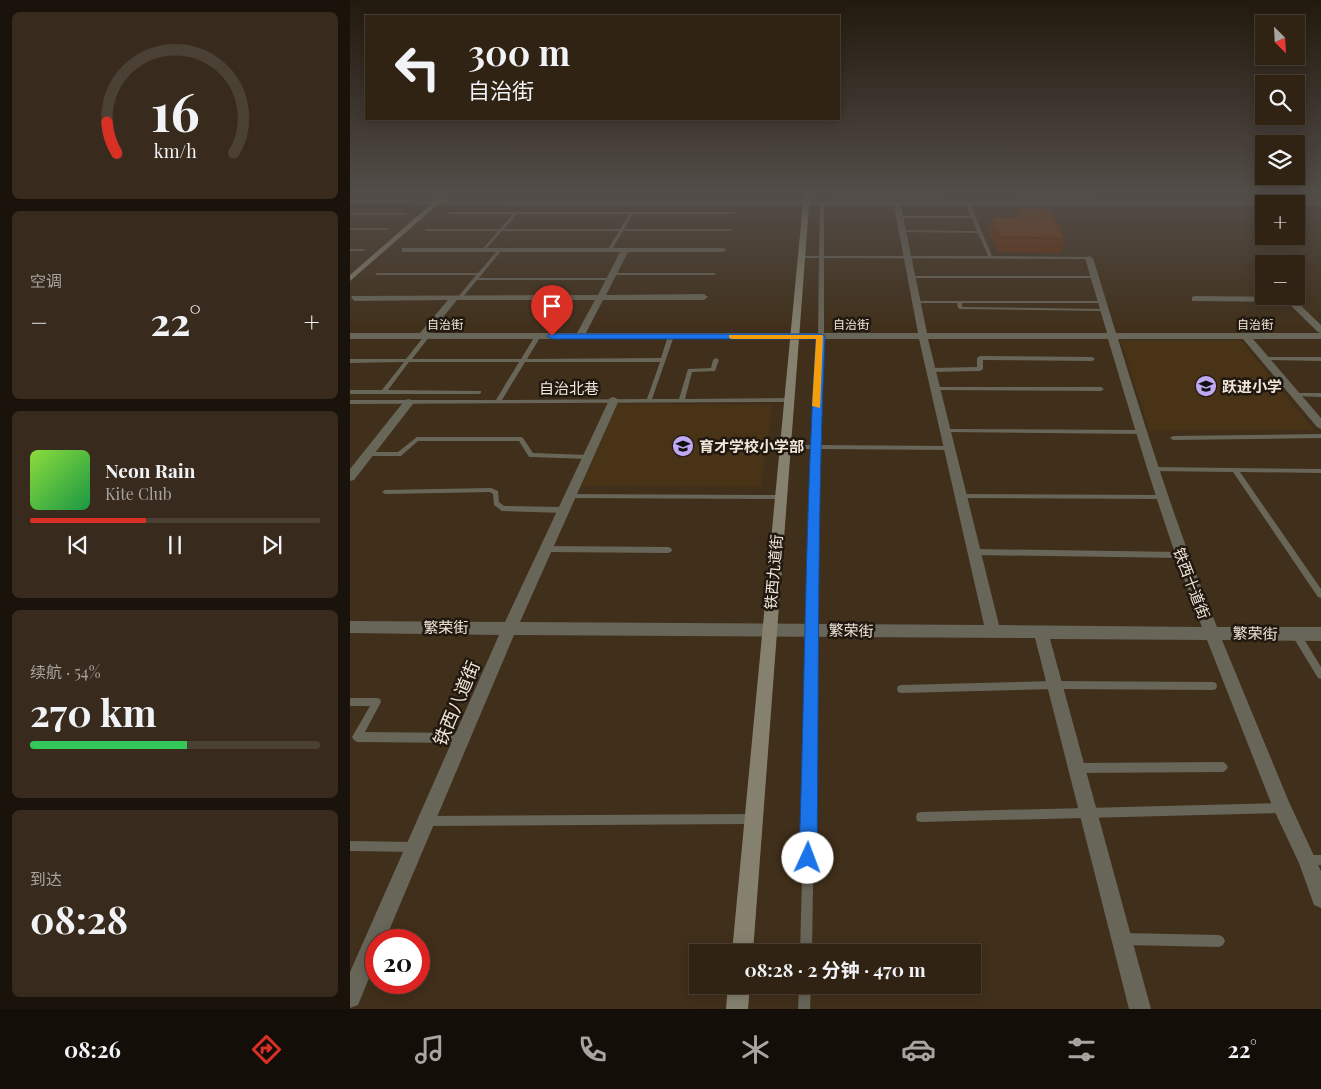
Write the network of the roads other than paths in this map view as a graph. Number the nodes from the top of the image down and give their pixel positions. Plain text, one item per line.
1 (395, 239) edge
2 (494, 239) edge
3 (616, 239) edge
4 (802, 239) edge
5 (821, 239) edge
6 (904, 239) edge
7 (982, 239) edge
8 (350, 250) edge
9 (363, 250) dead end
10 (405, 250) dead end
11 (723, 250) dead end
12 (483, 251) junction
13 (499, 251) junction
14 (609, 251) junction
15 (625, 251) junction
16 (800, 257) junction
17 (820, 257) junction
18 (907, 257) junction
19 (990, 257) junction
20 (1089, 258) joint
21 (377, 274) dead end
22 (480, 274) junction
23 (714, 274) dead end
24 (611, 276) junction
25 (911, 277) junction
26 (1095, 277) junction
27 (350, 279) edge
28 (475, 280) junction
29 (458, 297) junction
30 (599, 297) junction
31 (704, 297) dead end
32 (355, 298) dead end
33 (1195, 299) dead end
34 (916, 302) junction
35 (1104, 306) junction
36 (1222, 330) dead end
37 (1321, 334) edge
38 (350, 336) edge
39 (425, 336) junction
40 (538, 336) junction
41 (580, 336) junction
42 (672, 336) junction
43 (793, 336) junction
44 (820, 336) junction
45 (923, 336) junction
46 (1114, 336) junction
47 (1246, 336) junction
48 (524, 359) junction
49 (1092, 359) dead end
50 (1265, 359) junction
51 (1321, 359) edge
52 (408, 360) junction
53 (663, 360) junction
54 (716, 360) dead end
55 (350, 361) edge
56 (931, 370) junction
57 (936, 389) junction
58 (1101, 389) dead end
59 (350, 392) edge
60 (384, 392) junction
61 (479, 392) dead end
62 (1296, 395) junction
63 (1321, 395) edge
64 (614, 400) junction
65 (650, 400) junction
66 (682, 400) junction
67 (788, 400) junction
68 (498, 401) junction
69 (350, 402) edge
70 (409, 402) junction
71 (1321, 425) edge
72 (946, 431) junction
73 (1143, 432) junction
74 (1321, 436) edge
75 (1173, 438) dead end
76 (784, 447) junction
77 (814, 447) junction
78 (950, 448) junction
79 (368, 454) junction
80 (588, 457) junction
81 (1152, 469) junction
82 (1235, 470) junction
83 (1321, 471) edge
84 (350, 478) edge
85 (385, 492) dead end
86 (961, 496) junction
87 (780, 497) junction
88 (1161, 497) junction
89 (567, 503) junction
90 (546, 549) junction
91 (668, 550) dead end
92 (974, 552) junction
93 (1182, 555) junction
94 (1321, 596) edge
95 (350, 627) edge
96 (510, 627) junction
97 (769, 629) junction
98 (813, 629) junction
99 (993, 631) junction
100 (1041, 632) junction
101 (1212, 632) junction
102 (1296, 634) junction
103 (1321, 634) edge
104 (1321, 675) edge
105 (1055, 685) junction
106 (1212, 686) dead end
107 (901, 689) dead end
108 (350, 702) edge
109 (462, 738) junction
110 (1223, 766) dead end
111 (1076, 768) junction
112 (1282, 808) junction
113 (1088, 812) junction
114 (921, 817) dead end
115 (753, 819) junction
116 (426, 821) junction
117 (350, 846) edge
118 (415, 847) junction
119 (1314, 860) edge
120 (1321, 898) edge
121 (1121, 939) junction
122 (1219, 941) dead end
123 (743, 944) edge
124 (806, 944) edge
125 (738, 994) edge
126 (805, 994) edge
127 (350, 997) edge
128 (737, 1009) edge
129 (804, 1009) edge
130 (1140, 1009) edge

1 - 27 main road
2 - 12 lane
3 - 14 lane
4 - 16 main road, 铁西九道街
5 - 17 lane
6 - 18 street
7 - 19 lane
8 - 9 lane
10 - 12 street
11 - 15 street
12 - 13 street
13 - 14 street
13 - 22 lane
14 - 15 street
15 - 24 street
16 - 17 lane
16 - 43 main road, 铁西九道街
17 - 18 lane
17 - 44 lane
18 - 19 lane
18 - 25 street
19 - 20 lane
20 - 26 street, 铁西十道街
21 - 22 lane
22 - 28 lane
23 - 24 lane
24 - 28 lane
24 - 30 street
25 - 26 lane
25 - 34 street
26 - 35 street, 铁西十道街
28 - 29 lane
29 - 30 street
29 - 32 street
29 - 39 street
30 - 31 street
30 - 41 street
33 - 37 street
34 - 35 lane
34 - 45 street
35 - 46 street, 铁西十道街
36 - 37 street
37 - 47 street, 自治街
38 - 39 street, 自治街
39 - 40 street, 自治街
39 - 52 lane
40 - 41 street, 自治街
40 - 48 lane
41 - 42 street, 自治街
42 - 43 street, 自治街
42 - 53 lane
43 - 44 street, 自治街
43 - 67 main road, 铁西九道街
44 - 45 street, 自治街
44 - 77 lane
45 - 46 street, 自治街
45 - 56 street
46 - 47 street, 自治街
46 - 73 street, 铁西十道街
47 - 50 street
48 - 52 lane
48 - 53 lane
48 - 68 lane
49 - 56 lane
50 - 51 lane
50 - 62 street
52 - 55 lane
52 - 60 lane
53 - 65 lane
54 - 66 lane
56 - 57 street
57 - 58 lane
57 - 72 street
59 - 60 lane
60 - 61 lane
62 - 63 lane
62 - 71 street
64 - 65 lane, 自治北巷
64 - 68 lane, 自治北巷
64 - 80 street, 铁西八道街
65 - 66 lane, 自治北巷
66 - 67 lane, 自治北巷
67 - 76 main road, 铁西九道街
68 - 70 lane, 自治北巷
69 - 70 lane, 自治北巷
70 - 79 street
72 - 73 lane
72 - 78 street
73 - 81 street, 铁西十道街
74 - 75 lane
76 - 77 lane
76 - 87 main road, 铁西九道街
77 - 78 lane
77 - 98 lane
78 - 86 street
79 - 80 lane
79 - 84 street
80 - 89 street, 铁西八道街
81 - 82 lane
81 - 88 street, 铁西十道街
82 - 83 lane
82 - 94 lane
85 - 89 lane
86 - 88 lane
86 - 92 street
87 - 89 lane
87 - 97 main road, 铁西九道街
88 - 93 street, 铁西十道街
89 - 90 street, 铁西八道街
90 - 91 lane
90 - 96 street, 铁西八道街
92 - 93 lane
92 - 99 street
93 - 101 street, 铁西十道街
95 - 96 street, 繁荣街
96 - 97 street, 繁荣街
96 - 109 street, 铁西八道街
97 - 98 street, 繁荣街
97 - 115 main road, 铁西九道街
98 - 99 street, 繁荣街
98 - 124 lane
99 - 100 street, 繁荣街
100 - 101 street, 繁荣街
100 - 105 street
101 - 102 street, 繁荣街
101 - 112 street, 铁西十道街
102 - 103 street, 繁荣街
102 - 104 lane
105 - 106 lane
105 - 107 lane
105 - 111 street
108 - 109 lane
109 - 116 street, 铁西八道街
110 - 111 lane
111 - 113 street
112 - 113 lane
112 - 119 street, 铁西十道街
113 - 114 lane
113 - 121 street
115 - 116 lane
115 - 123 main road, 铁西九道街
116 - 118 street, 铁西八道街
117 - 118 lane
118 - 127 street, 铁西八道街
119 - 120 street, 铁西十道街
121 - 122 lane
121 - 130 street
125 - 128 main road
126 - 129 lane

